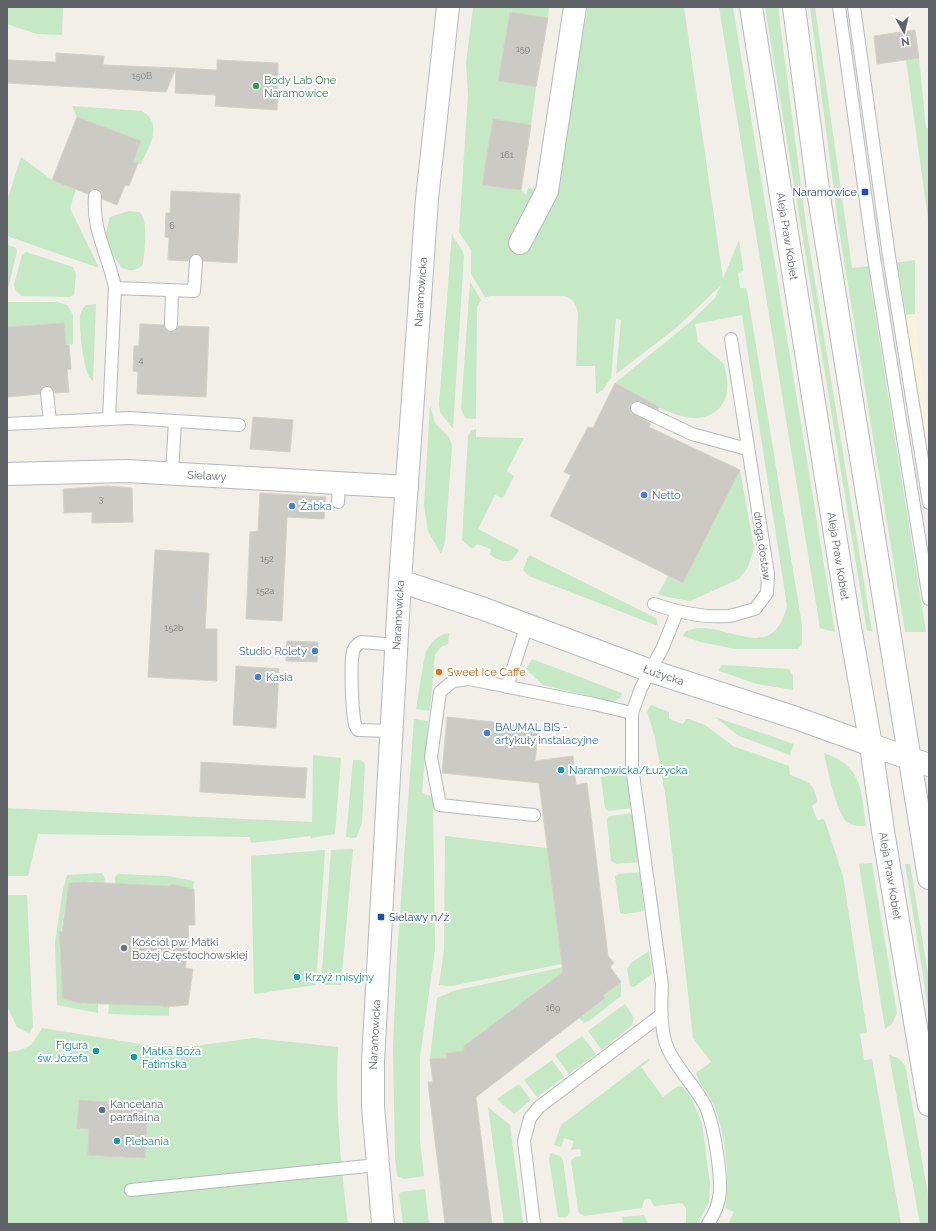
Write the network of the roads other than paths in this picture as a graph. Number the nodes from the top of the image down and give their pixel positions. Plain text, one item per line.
1 (448, 7) edge
2 (575, 7) edge
3 (751, 7) edge
4 (794, 7) edge
5 (839, 7) edge
6 (854, 7) edge
7 (95, 196) dead end
8 (520, 242) dead end
9 (196, 261) dead end
10 (115, 288) junction
11 (172, 291) junction
12 (171, 325) dead end
13 (731, 340) dead end
14 (48, 393) dead end
15 (637, 408) dead end
16 (109, 419) junction
17 (175, 421) junction
18 (50, 422) junction
19 (7, 424) edge
20 (239, 425) dead end
21 (747, 449) junction
22 (172, 473) junction
23 (7, 474) edge
24 (407, 487) junction
25 (929, 503) edge
26 (400, 581) junction
27 (929, 600) edge
28 (654, 604) dead end
29 (677, 612) junction
30 (527, 625) junction
31 (397, 645) junction
32 (651, 671) junction
33 (507, 687) junction
34 (632, 713) junction
35 (392, 731) junction
36 (871, 745) junction
37 (919, 762) edge
38 (534, 815) dead end
39 (929, 878) edge
40 (661, 1015) junction
41 (929, 1105) edge
42 (377, 1165) junction
43 (131, 1190) dead end
44 (383, 1224) edge
45 (534, 1224) edge
46 (708, 1224) edge

1 - 24 street, Naramowicka
2 - 8 street
3 - 36 street, Aleja Praw Kobiet
4 - 37 street
5 - 27 lane
6 - 25 lane
7 - 10 lane
9 - 11 lane
10 - 11 lane
10 - 16 lane
11 - 12 lane
13 - 21 lane, droga dostaw
14 - 18 lane
15 - 21 lane
16 - 17 lane
16 - 18 lane
17 - 20 lane
17 - 22 lane
18 - 19 lane
21 - 29 lane, droga dostaw
22 - 23 street, Sielawy
22 - 24 street, Sielawy
24 - 26 street, Naramowicka
26 - 30 street, Łużycka
26 - 31 street, Naramowicka
28 - 29 lane, droga dostaw
29 - 32 lane
30 - 32 street, Łużycka
30 - 33 lane
31 - 35 street, Naramowicka
31 - 35 lane
32 - 34 lane
32 - 36 street, Łużycka
33 - 34 lane
33 - 38 lane
34 - 40 lane
35 - 42 street, Naramowicka
36 - 37 street, Łużycka
36 - 41 street, Aleja Praw Kobiet
37 - 39 street
40 - 45 lane
40 - 46 lane
42 - 43 lane
42 - 44 street, Naramowicka

